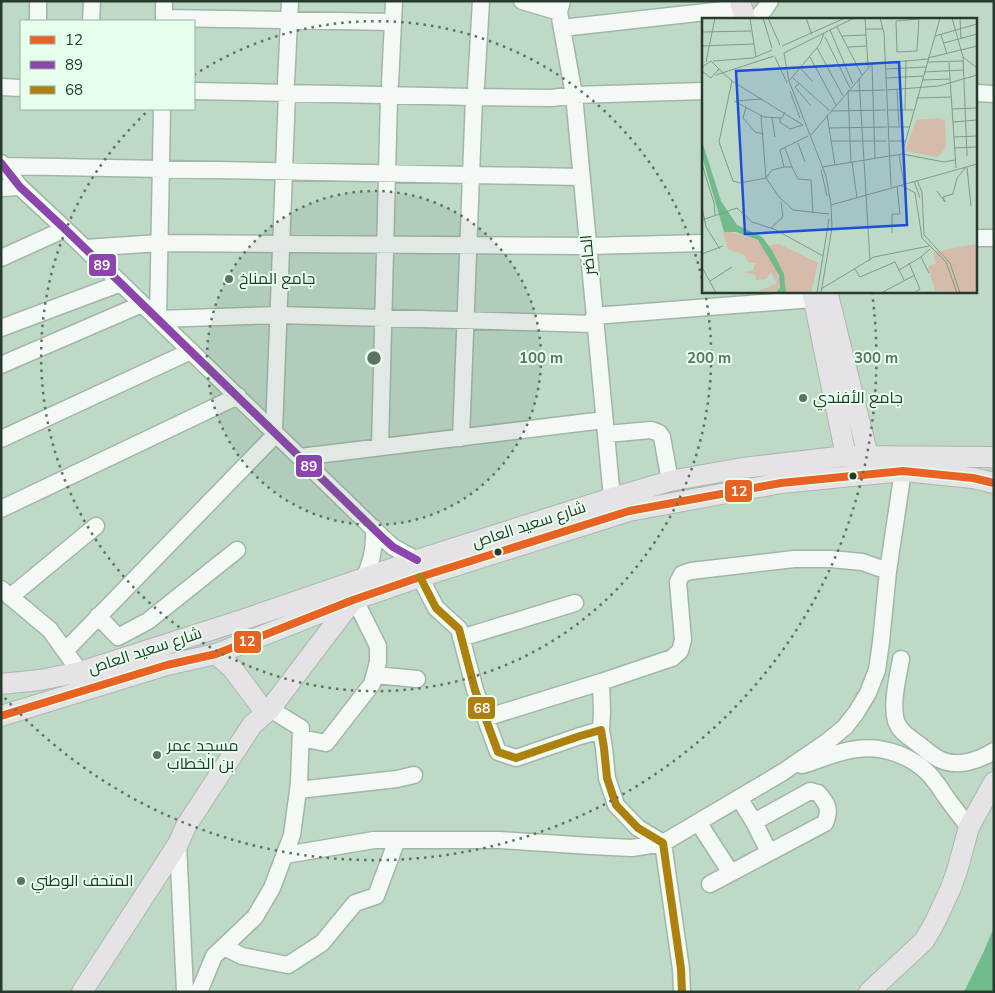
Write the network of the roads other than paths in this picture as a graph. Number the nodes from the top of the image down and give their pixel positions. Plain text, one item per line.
1 (38, 1) edge
2 (92, 1) edge
3 (290, 1) edge
4 (394, 1) edge
5 (480, 1) edge
6 (522, 1) edge
7 (770, 1) edge
8 (746, 12) edge
9 (164, 13) edge
10 (561, 14) edge
11 (38, 20) edge
12 (91, 20) edge
13 (289, 20) junction
14 (392, 22) junction
15 (1, 77) edge
16 (20, 77) edge
17 (195, 81) edge
18 (1, 87) edge
19 (20, 88) edge
20 (286, 88) junction
21 (389, 90) junction
22 (195, 91) edge
23 (702, 91) edge
24 (475, 92) junction
25 (978, 93) edge
26 (994, 94) edge
27 (574, 95) junction
28 (162, 110) edge
29 (2, 164) edge
30 (161, 169) junction
31 (284, 171) junction
32 (386, 173) junction
33 (471, 175) junction
34 (581, 177) junction
35 (20, 187) junction
36 (1, 188) edge
37 (65, 229) junction
38 (978, 238) edge
39 (994, 238) edge
40 (159, 243) junction
41 (702, 243) edge
42 (281, 244) junction
43 (384, 245) junction
44 (468, 245) junction
45 (588, 246) junction
46 (85, 248) junction
47 (1, 258) edge
48 (121, 283) junction
49 (817, 294) edge
50 (142, 304) junction
51 (278, 315) junction
52 (382, 318) junction
53 (158, 319) junction
54 (465, 320) junction
55 (595, 320) junction
56 (1, 328) edge
57 (190, 350) junction
58 (1, 365) edge
59 (238, 396) junction
60 (605, 427) junction
61 (275, 433) junction
62 (461, 438) junction
63 (1, 439) edge
64 (380, 447) junction
65 (846, 456) junction
66 (868, 456) junction
67 (300, 457) junction
68 (994, 458) edge
69 (903, 471) junction
70 (670, 481) junction
71 (994, 484) edge
72 (612, 498) junction
73 (1, 509) edge
74 (96, 526) dead end
75 (374, 528) junction
76 (237, 550) dead end
77 (418, 569) junction
78 (888, 571) junction
79 (364, 578) junction
80 (6, 593) edge
81 (353, 600) junction
82 (575, 603) dead end
83 (98, 616) junction
84 (461, 638) junction
85 (65, 651) junction
86 (216, 654) junction
87 (901, 659) dead end
88 (80, 672) junction
89 (375, 675) junction
90 (418, 679) dead end
91 (601, 682) junction
92 (1, 684) edge
93 (262, 715) junction
94 (1, 716) edge
95 (485, 718) junction
96 (845, 727) junction
97 (601, 730) junction
98 (301, 738) junction
99 (857, 749) junction
100 (994, 751) edge
101 (783, 772) junction
102 (414, 775) dead end
103 (994, 782) edge
104 (298, 790) junction
105 (739, 798) junction
106 (698, 822) junction
107 (754, 822) junction
108 (969, 827) junction
109 (397, 840) junction
110 (663, 843) junction
111 (178, 844) junction
112 (769, 852) junction
113 (285, 855) junction
114 (731, 873) junction
115 (710, 884) dead end
116 (224, 947) junction
117 (82, 992) edge
118 (184, 992) edge
119 (199, 992) edge
120 (682, 992) edge
121 (868, 992) edge

1 - 11 street
2 - 12 street
3 - 13 street
4 - 14 street
5 - 24 street
6 - 10 street
7 - 8 street
8 - 10 street
9 - 13 street
10 - 27 street, الحاضر
13 - 14 street
13 - 20 street
14 - 21 street
15 - 16 street
17 - 20 street
18 - 19 street
20 - 21 street
20 - 22 street
20 - 31 street
21 - 24 street
21 - 32 street
23 - 27 street
24 - 27 street
24 - 33 street
25 - 26 street
27 - 34 street, الحاضر
28 - 30 street
29 - 30 street
29 - 35 street
30 - 31 street
30 - 40 street
31 - 32 street
31 - 42 street
32 - 33 street
32 - 43 street
33 - 34 street
33 - 44 street
34 - 45 street, الحاضر
35 - 36 street
35 - 37 street
37 - 46 street
37 - 47 street
38 - 39 street
40 - 42 street
40 - 46 street
40 - 53 street
41 - 45 street
42 - 43 street
42 - 51 street
43 - 44 street
43 - 52 street
44 - 45 street
44 - 54 street
45 - 55 street, الحاضر
46 - 48 street
48 - 50 street
48 - 56 street
49 - 55 street
49 - 65 main road
49 - 66 main road
50 - 53 street
50 - 58 street
51 - 52 street
51 - 53 street
51 - 61 street
52 - 54 street
52 - 64 street
53 - 57 street
54 - 55 street
54 - 62 street
55 - 60 street, الحاضر
57 - 59 street
57 - 63 street
59 - 61 street
59 - 73 street
60 - 62 street
60 - 70 street
60 - 72 street, الحاضر
61 - 67 street
61 - 83 street
62 - 64 street
64 - 67 street
65 - 66 main road, شارع سعيد العاص
65 - 70 main road, شارع سعيد العاص
66 - 68 main road, شارع سعيد العاص
67 - 75 street
69 - 71 main road
69 - 77 main road
69 - 78 street
70 - 72 main road, شارع سعيد العاص
72 - 77 main road, شارع سعيد العاص
74 - 80 street
75 - 77 street
75 - 79 street
76 - 83 street
77 - 79 main road, شارع سعيد العاص
77 - 81 main road
77 - 84 street
78 - 91 street
78 - 96 street
79 - 88 main road, شارع سعيد العاص
80 - 85 street
81 - 86 main road
81 - 89 street
81 - 93 main road
82 - 84 street
83 - 85 street
84 - 95 street
85 - 88 street
86 - 93 main road
86 - 94 main road
87 - 100 street
88 - 92 main road, شارع سعيد العاص
89 - 90 street
89 - 98 street
91 - 95 street
91 - 97 street
93 - 98 street
93 - 111 main road
95 - 97 street
96 - 99 street
96 - 101 street
97 - 110 street
98 - 104 street
99 - 101 street
99 - 108 street
101 - 105 street
102 - 104 street
103 - 108 main road
104 - 113 street
105 - 106 street
105 - 107 street
106 - 110 street
106 - 114 street
107 - 112 street
107 - 112 street
108 - 121 main road
109 - 110 street
109 - 113 street
109 - 116 street
110 - 120 street
111 - 117 main road
111 - 118 street
112 - 114 street
113 - 116 street
114 - 115 street
116 - 119 street

